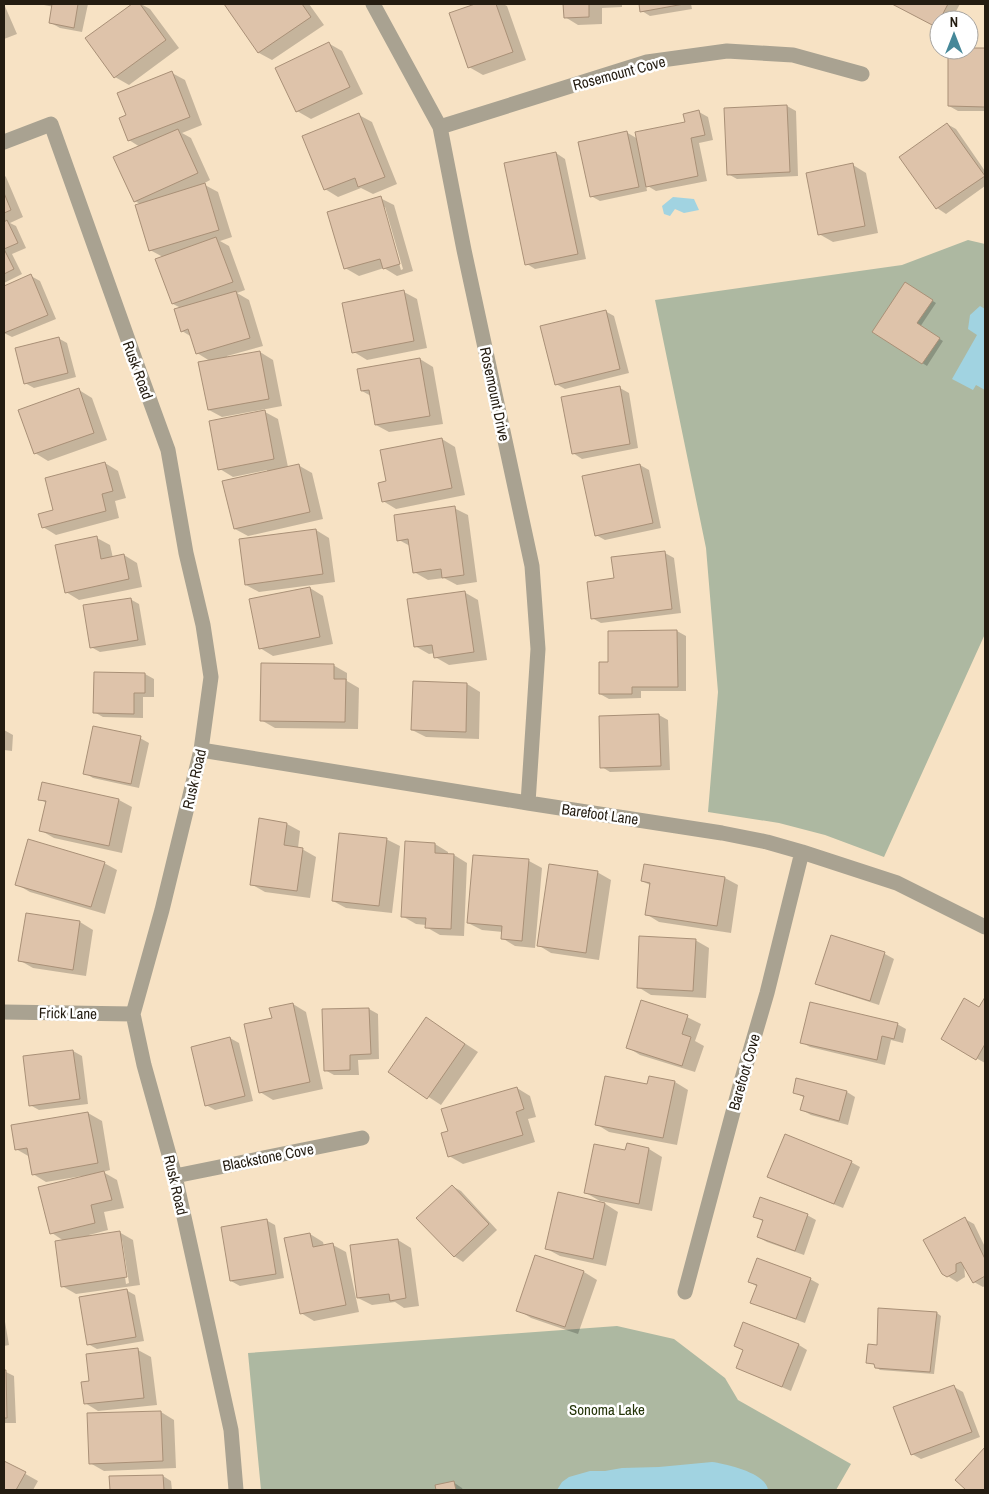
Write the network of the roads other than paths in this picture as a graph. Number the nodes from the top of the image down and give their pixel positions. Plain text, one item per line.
1 (373, 4) edge
2 (862, 74) dead end
3 (440, 127) junction
4 (4, 142) edge
5 (201, 750) junction
6 (528, 804) junction
7 (802, 852) junction
8 (985, 927) edge
9 (4, 1012) edge
10 (133, 1014) junction
11 (362, 1138) dead end
12 (174, 1176) junction
13 (685, 1292) dead end
14 (236, 1490) edge

1 - 3 street, Rosemount Drive
2 - 3 street, Rosemount Cove
3 - 6 street, Rosemount Drive
4 - 5 street, Rusk Road
5 - 6 street, Barefoot Lane
5 - 10 street, Rusk Road
6 - 7 street, Barefoot Lane
7 - 8 street, Barefoot Lane
7 - 13 street, Barefoot Cove
9 - 10 street, Frick Lane
10 - 12 street, Rusk Road
11 - 12 street, Blackstone Cove
12 - 14 street, Rusk Road

